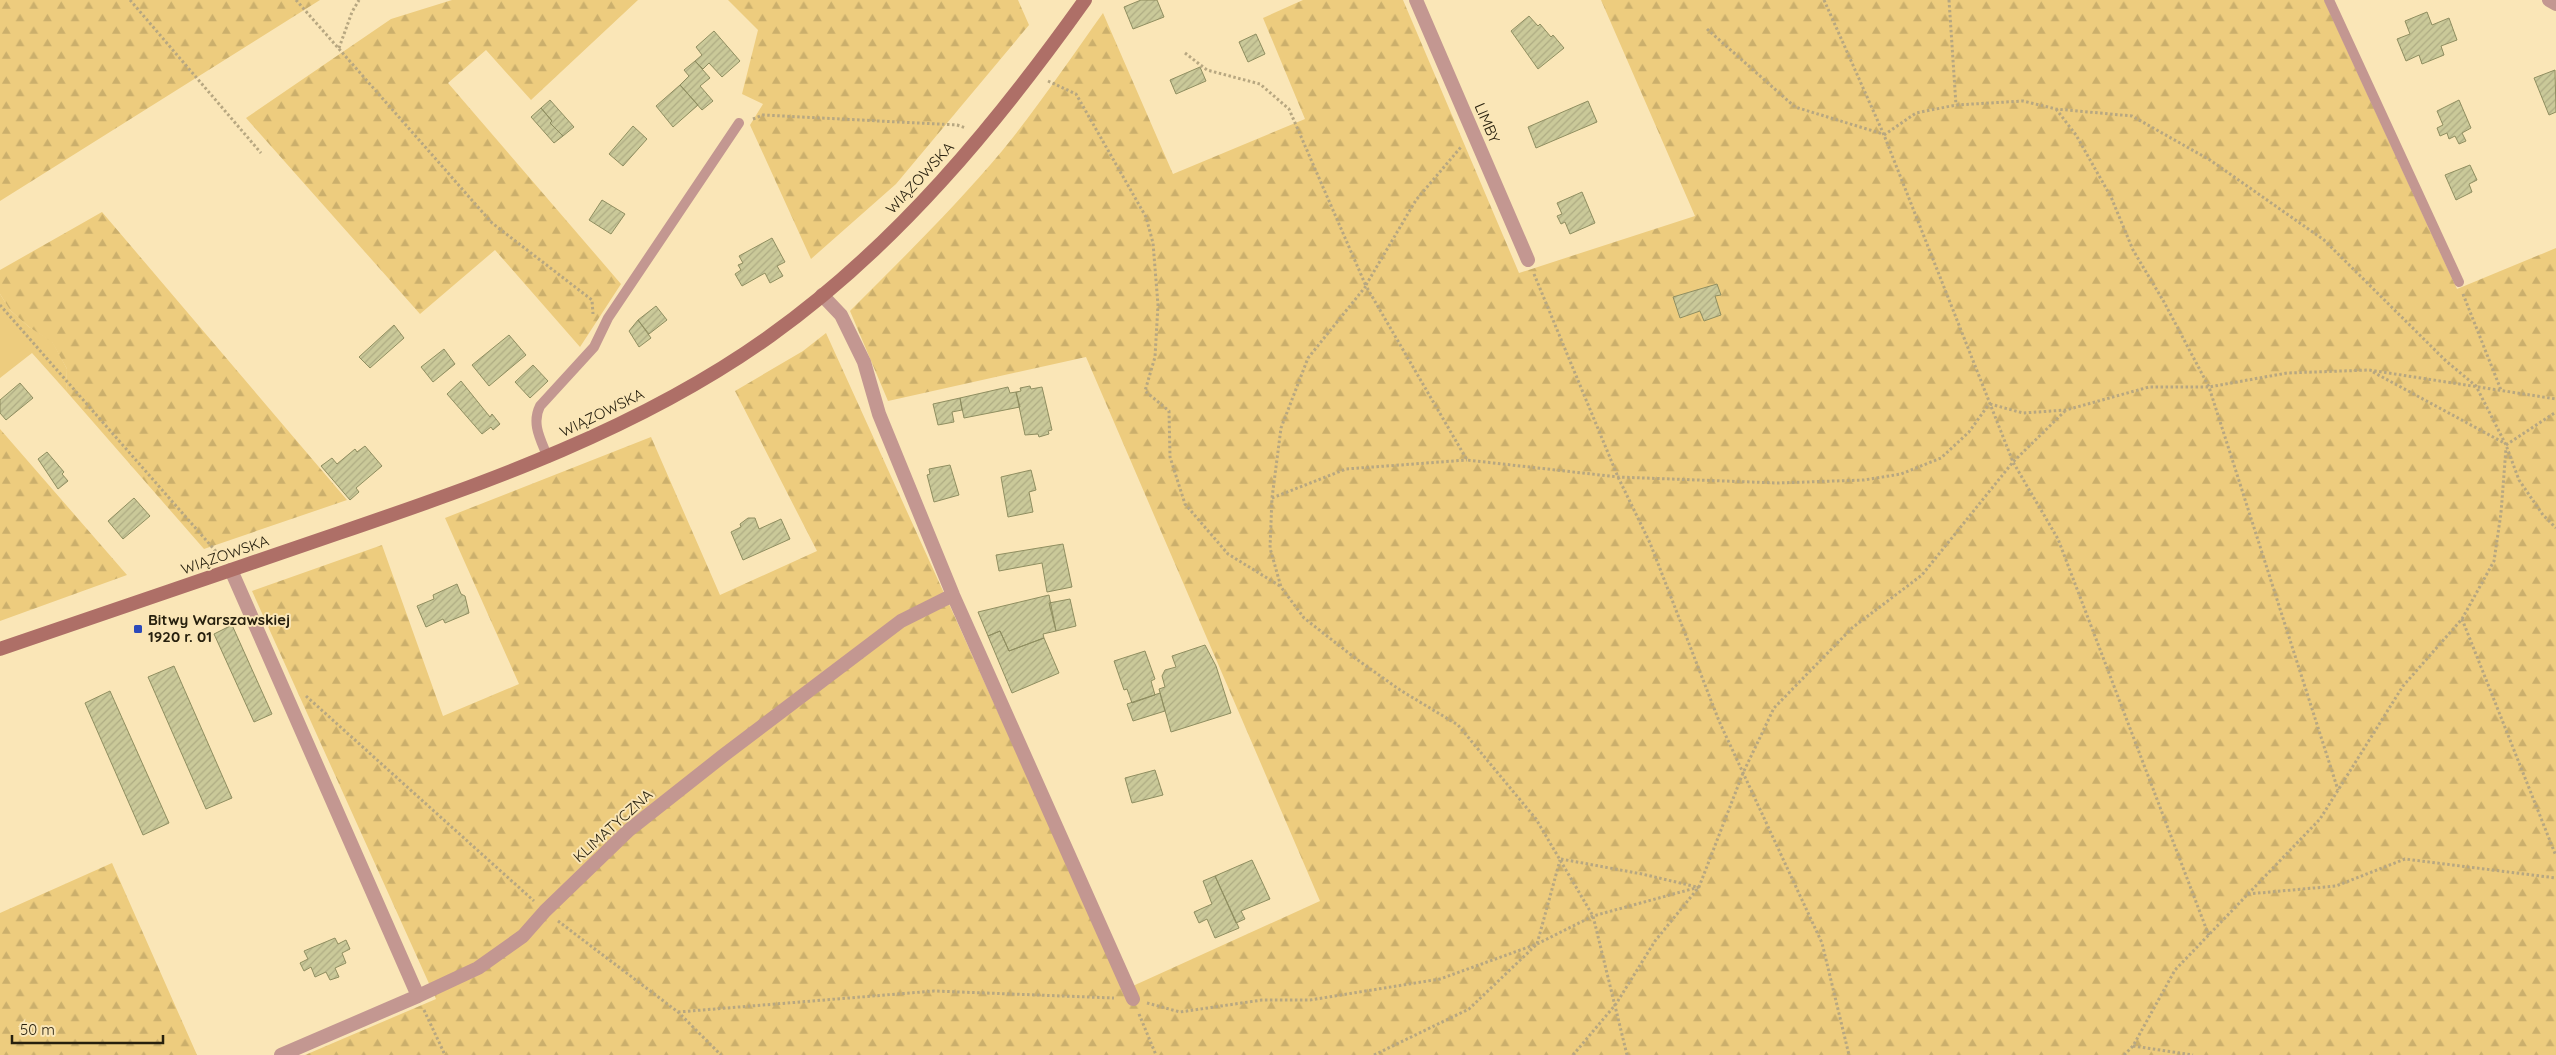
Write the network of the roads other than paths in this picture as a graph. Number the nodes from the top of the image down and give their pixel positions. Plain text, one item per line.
1 (1085, 0) edge
2 (1416, 0) edge
3 (2329, 0) edge
4 (2549, 0) edge
5 (2556, 4) edge
6 (739, 123) road end
7 (1528, 260) road end
8 (2458, 282) road end
9 (822, 295) junction
10 (548, 458) junction
11 (231, 570) junction
12 (953, 595) junction
13 (0, 649) edge
14 (418, 996) junction
15 (1133, 999) road end
16 (281, 1055) edge

1 - 9 main road, WIĄZOWSKA
2 - 7 street, LIMBY
3 - 8 lane
4 - 5 street
6 - 10 lane
9 - 10 main road, WIĄZOWSKA
9 - 12 street
10 - 11 main road, WIĄZOWSKA
11 - 13 main road, WIĄZOWSKA
11 - 14 street
12 - 14 street, KLIMATYCZNA
12 - 15 street
14 - 16 street, KLIMATYCZNA

